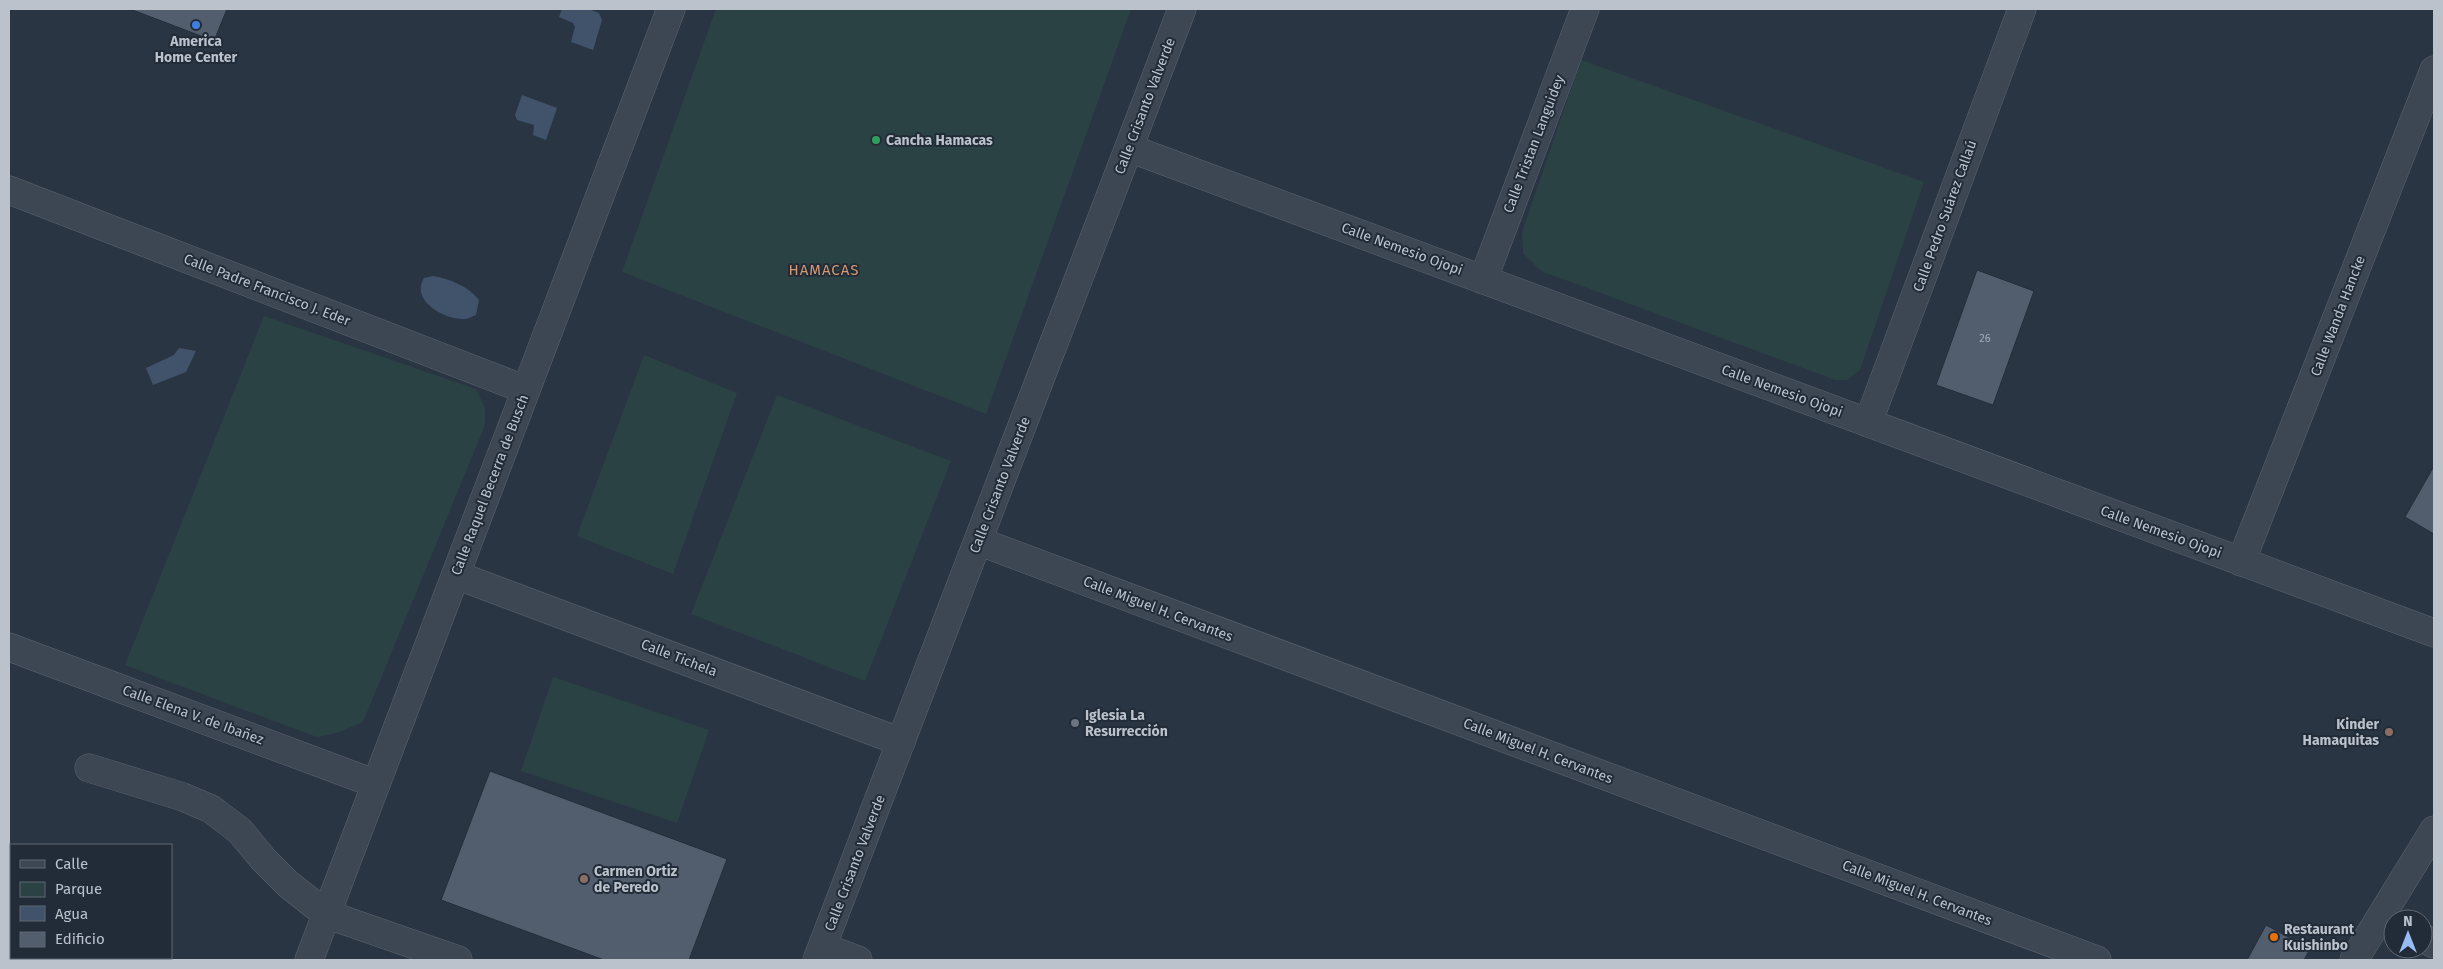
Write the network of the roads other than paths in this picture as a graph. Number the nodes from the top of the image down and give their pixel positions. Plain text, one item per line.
1 (671, 9) edge
2 (1182, 9) edge
3 (1585, 9) edge
4 (2022, 9) edge
5 (2434, 70) edge
6 (1129, 148) junction
7 (9, 190) edge
8 (1483, 280) junction
9 (526, 390) junction
10 (1868, 423) junction
11 (978, 542) junction
12 (2241, 562) junction
13 (456, 575) junction
14 (2434, 633) edge
15 (9, 647) edge
16 (901, 742) junction
17 (89, 768) dead end
18 (376, 784) junction
19 (2434, 830) edge
20 (2392, 909) edge
21 (326, 914) junction
22 (2383, 924) edge
23 (820, 954) edge
24 (309, 960) edge
25 (458, 960) edge
26 (858, 960) edge
27 (2097, 960) edge
28 (2354, 960) edge

1 - 9 street, Calle Raquel Becerra de Busch
2 - 6 street, Calle Crisanto Valverde
3 - 8 street, Calle Tristan Languidey
4 - 10 street, Calle Pedro Suárez Callaú
5 - 12 street, Calle Wanda Hancke
6 - 8 street, Calle Nemesio Ojopi
6 - 11 street, Calle Crisanto Valverde
7 - 9 street, Calle Padre Francisco J. Eder
8 - 10 street, Calle Nemesio Ojopi
9 - 13 street, Calle Raquel Becerra de Busch
10 - 12 street, Calle Nemesio Ojopi
11 - 16 street, Calle Crisanto Valverde
11 - 27 street, Calle Miguel H. Cervantes
12 - 14 street, Calle Nemesio Ojopi
13 - 16 street, Calle Tichela
13 - 18 street, Calle Raquel Becerra de Busch
15 - 18 street, Calle Elena V. de Ibañez
16 - 23 street, Calle Crisanto Valverde
17 - 21 street
18 - 21 street, Calle Raquel Becerra de Busch
19 - 20 street
21 - 24 street, Calle Raquel Becerra de Busch
21 - 25 street
22 - 28 street
23 - 26 street

